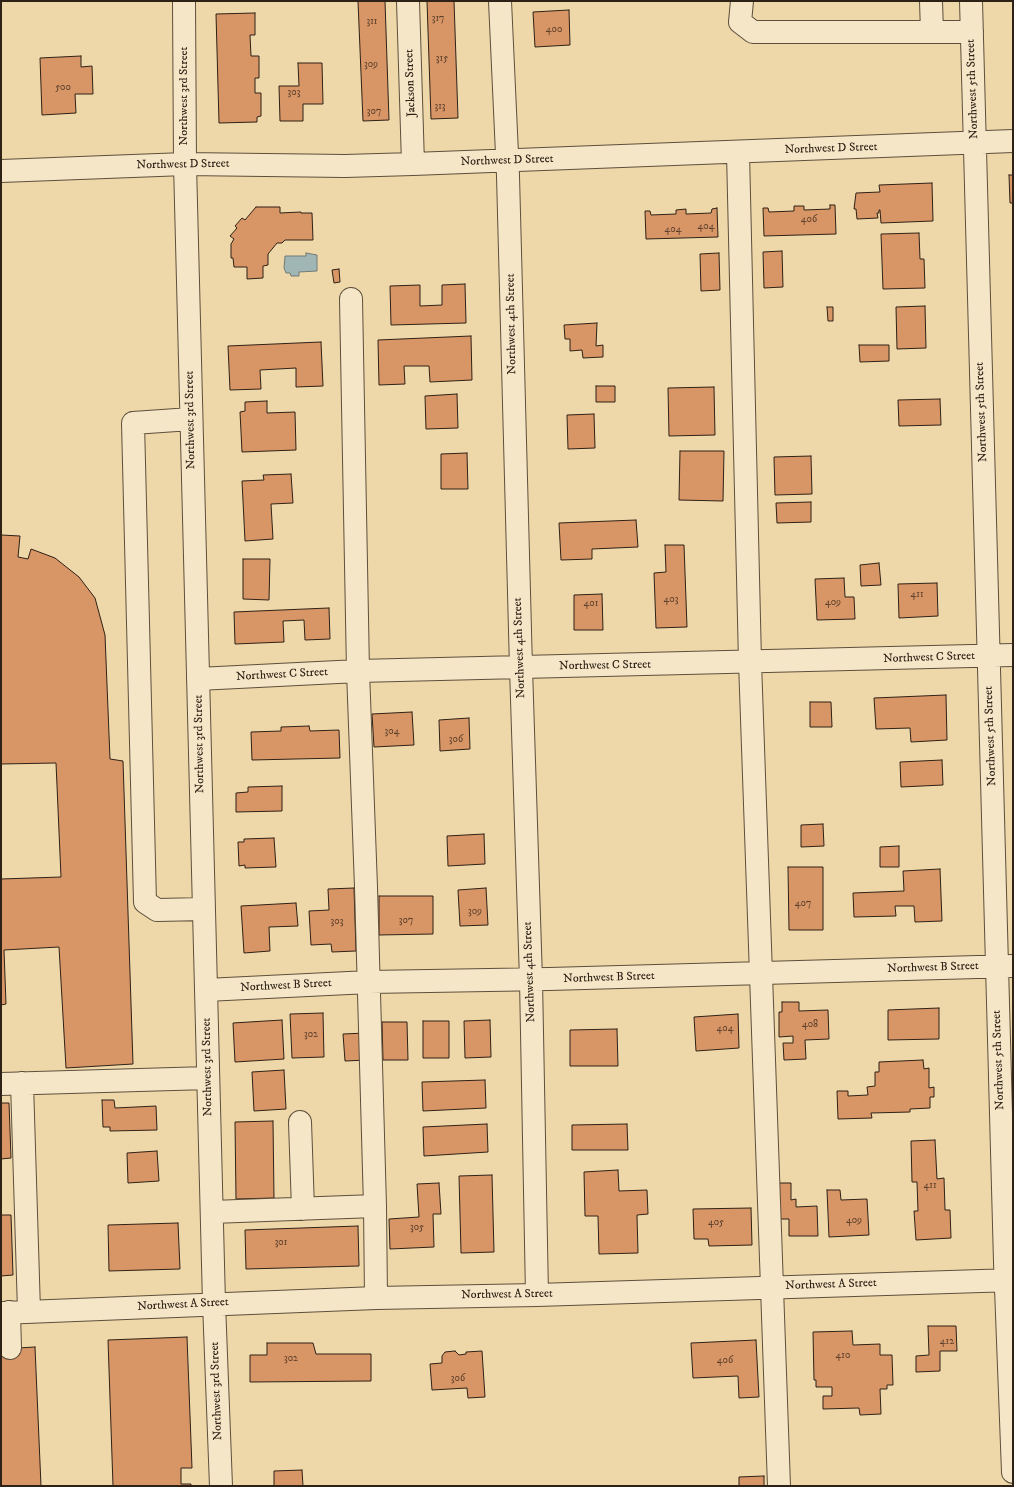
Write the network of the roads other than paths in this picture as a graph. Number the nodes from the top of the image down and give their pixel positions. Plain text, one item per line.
1 (184, 1) edge
2 (408, 1) edge
3 (500, 1) edge
4 (742, 1) edge
5 (931, 1) edge
6 (971, 1) edge
7 (932, 32) junction
8 (972, 32) junction
9 (1013, 141) edge
10 (975, 143) junction
11 (738, 153) junction
12 (508, 161) junction
13 (185, 164) junction
14 (414, 164) junction
15 (1, 171) edge
16 (351, 299) dead end
17 (192, 419) junction
18 (1013, 655) edge
19 (989, 656) junction
20 (750, 662) junction
21 (521, 668) junction
22 (358, 671) junction
23 (198, 679) junction
24 (204, 909) junction
25 (1005, 966) edge
26 (761, 973) junction
27 (531, 980) junction
28 (369, 982) junction
29 (206, 990) junction
30 (208, 1078) junction
31 (11, 1083) edge
32 (300, 1122) dead end
33 (375, 1206) junction
34 (302, 1209) junction
35 (212, 1212) junction
36 (1009, 1280) edge
37 (772, 1287) junction
38 (537, 1295) junction
39 (376, 1298) junction
40 (214, 1303) junction
41 (13, 1312) edge
42 (10, 1348) dead end
43 (1013, 1458) edge
44 (221, 1486) edge
45 (779, 1486) edge

1 - 13 street, Northwest 3rd Street
2 - 14 street, Jackson Street
3 - 12 street, Northwest 4th Street
4 - 7 street
5 - 7 street
6 - 8 street, Northwest 5th Street
7 - 8 street
8 - 10 street, Northwest 5th Street
9 - 10 street, Northwest D Street
10 - 11 street, Northwest D Street
10 - 19 street, Northwest 5th Street
11 - 12 street, Northwest D Street
11 - 20 street
12 - 14 street, Northwest D Street
12 - 21 street, Northwest 4th Street
13 - 14 street, Northwest D Street
13 - 15 street, Northwest D Street
13 - 17 street, Northwest 3rd Street
16 - 22 street
17 - 23 street, Northwest 3rd Street
17 - 24 street
18 - 19 street, Northwest C Street
19 - 20 street, Northwest C Street
19 - 25 street, Northwest 5th Street
20 - 21 street, Northwest C Street
20 - 26 street
21 - 22 street, Northwest C Street
21 - 27 street, Northwest 4th Street
22 - 23 street, Northwest C Street
22 - 28 street
23 - 24 street, Northwest 3rd Street
24 - 29 street, Northwest 3rd Street
25 - 26 street, Northwest B Street
25 - 36 street, Northwest 5th Street
26 - 27 street, Northwest B Street
26 - 37 street
27 - 28 street, Northwest B Street
27 - 38 street, Northwest 4th Street
28 - 29 street, Northwest B Street
28 - 33 street
29 - 30 street, Northwest 3rd Street
30 - 31 street
30 - 35 street, Northwest 3rd Street
31 - 41 street
32 - 34 street
33 - 34 street
33 - 39 street
34 - 35 street
35 - 40 street, Northwest 3rd Street
36 - 37 street, Northwest A Street
36 - 43 street, Northwest 5th Street
37 - 38 street, Northwest A Street
37 - 45 street
38 - 39 street, Northwest A Street
39 - 40 street, Northwest A Street
40 - 41 street, Northwest A Street
40 - 44 street, Northwest 3rd Street
41 - 42 street

